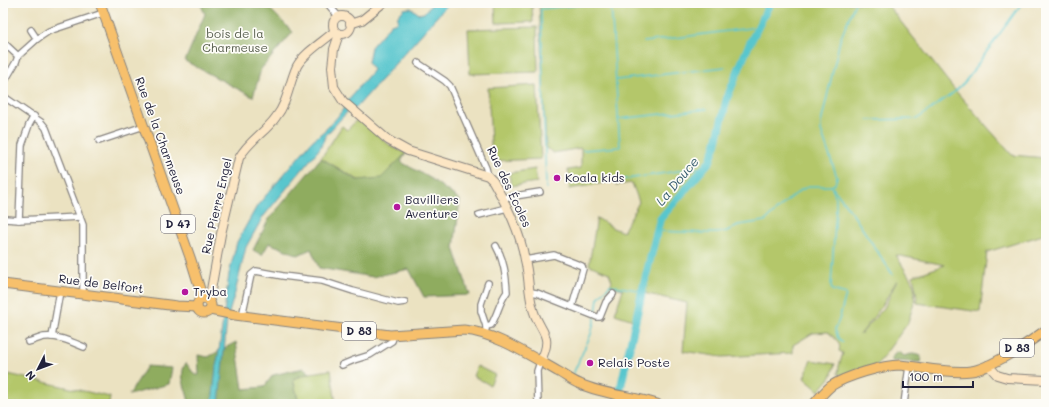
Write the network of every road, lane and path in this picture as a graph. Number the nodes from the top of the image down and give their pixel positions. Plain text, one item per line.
1 (100, 3) edge
2 (327, 3) edge
3 (383, 3) edge
4 (103, 13) junction
5 (339, 17) junction
6 (350, 24) junction
7 (31, 30) dead end
8 (337, 32) junction
9 (37, 39) junction
10 (3, 42) edge
11 (18, 56) junction
12 (418, 63) dead end
13 (3, 84) edge
14 (3, 96) edge
15 (34, 116) junction
16 (144, 126) junction
17 (99, 141) dead end
18 (485, 175) junction
19 (540, 192) dead end
20 (502, 198) junction
21 (507, 208) junction
22 (479, 215) dead end
23 (80, 217) junction
24 (5, 218) dead end
25 (19, 220) junction
26 (496, 246) dead end
27 (525, 260) junction
28 (488, 283) dead end
29 (3, 284) edge
30 (60, 291) junction
31 (530, 292) junction
32 (83, 294) junction
33 (613, 294) dead end
34 (206, 300) junction
35 (405, 302) dead end
36 (197, 307) junction
37 (572, 307) junction
38 (214, 311) junction
39 (238, 315) junction
40 (486, 330) junction
41 (1046, 330) edge
42 (394, 335) junction
43 (52, 337) junction
44 (28, 342) dead end
45 (84, 347) dead end
46 (540, 362) junction
47 (342, 365) dead end
48 (988, 365) junction
49 (909, 366) junction
50 (1046, 380) edge
51 (538, 404) edge
52 (657, 404) edge
53 (814, 404) edge
54 (904, 404) edge

1 - 4 main road, Rue de la Charmeuse / D 47
2 - 5 street
3 - 6 street
4 - 9 street
4 - 16 main road, Rue de la Charmeuse / D 47
5 - 6 street
5 - 8 street
6 - 8 street
7 - 9 street
8 - 18 street
8 - 34 street, Rue Pierre Engel
9 - 11 street
10 - 11 street
11 - 13 street
12 - 18 street, Rue des Écoles
14 - 15 street
15 - 23 street
15 - 25 street
16 - 17 street
16 - 34 main road, Rue de la Charmeuse / D 47
18 - 20 street, Rue des Écoles
19 - 20 street
20 - 21 street, Rue des Écoles
21 - 22 street
21 - 27 street, Rue des Écoles
23 - 25 street
23 - 32 street
24 - 25 street
26 - 40 street
27 - 31 street, Rue des Écoles
27 - 37 street
28 - 40 street
29 - 30 main road, Rue de Belfort
30 - 32 main road, Rue de Belfort
30 - 43 street
31 - 37 street
31 - 46 street, Rue des Écoles
32 - 36 main road, Rue de Belfort
33 - 37 street
34 - 36 main road
34 - 38 main road, Rue de la Charmeuse
35 - 39 street
36 - 38 main road, Rue de Belfort
38 - 39 main road, D 83
39 - 42 main road, D 83
40 - 42 main road, D 83
40 - 46 main road, D 83
41 - 48 main road, D 83
42 - 47 street
43 - 44 street
43 - 45 street
46 - 51 street
46 - 52 main road, D 83
48 - 49 main road, D 83
48 - 50 street
49 - 53 main road, D 83
49 - 54 street

